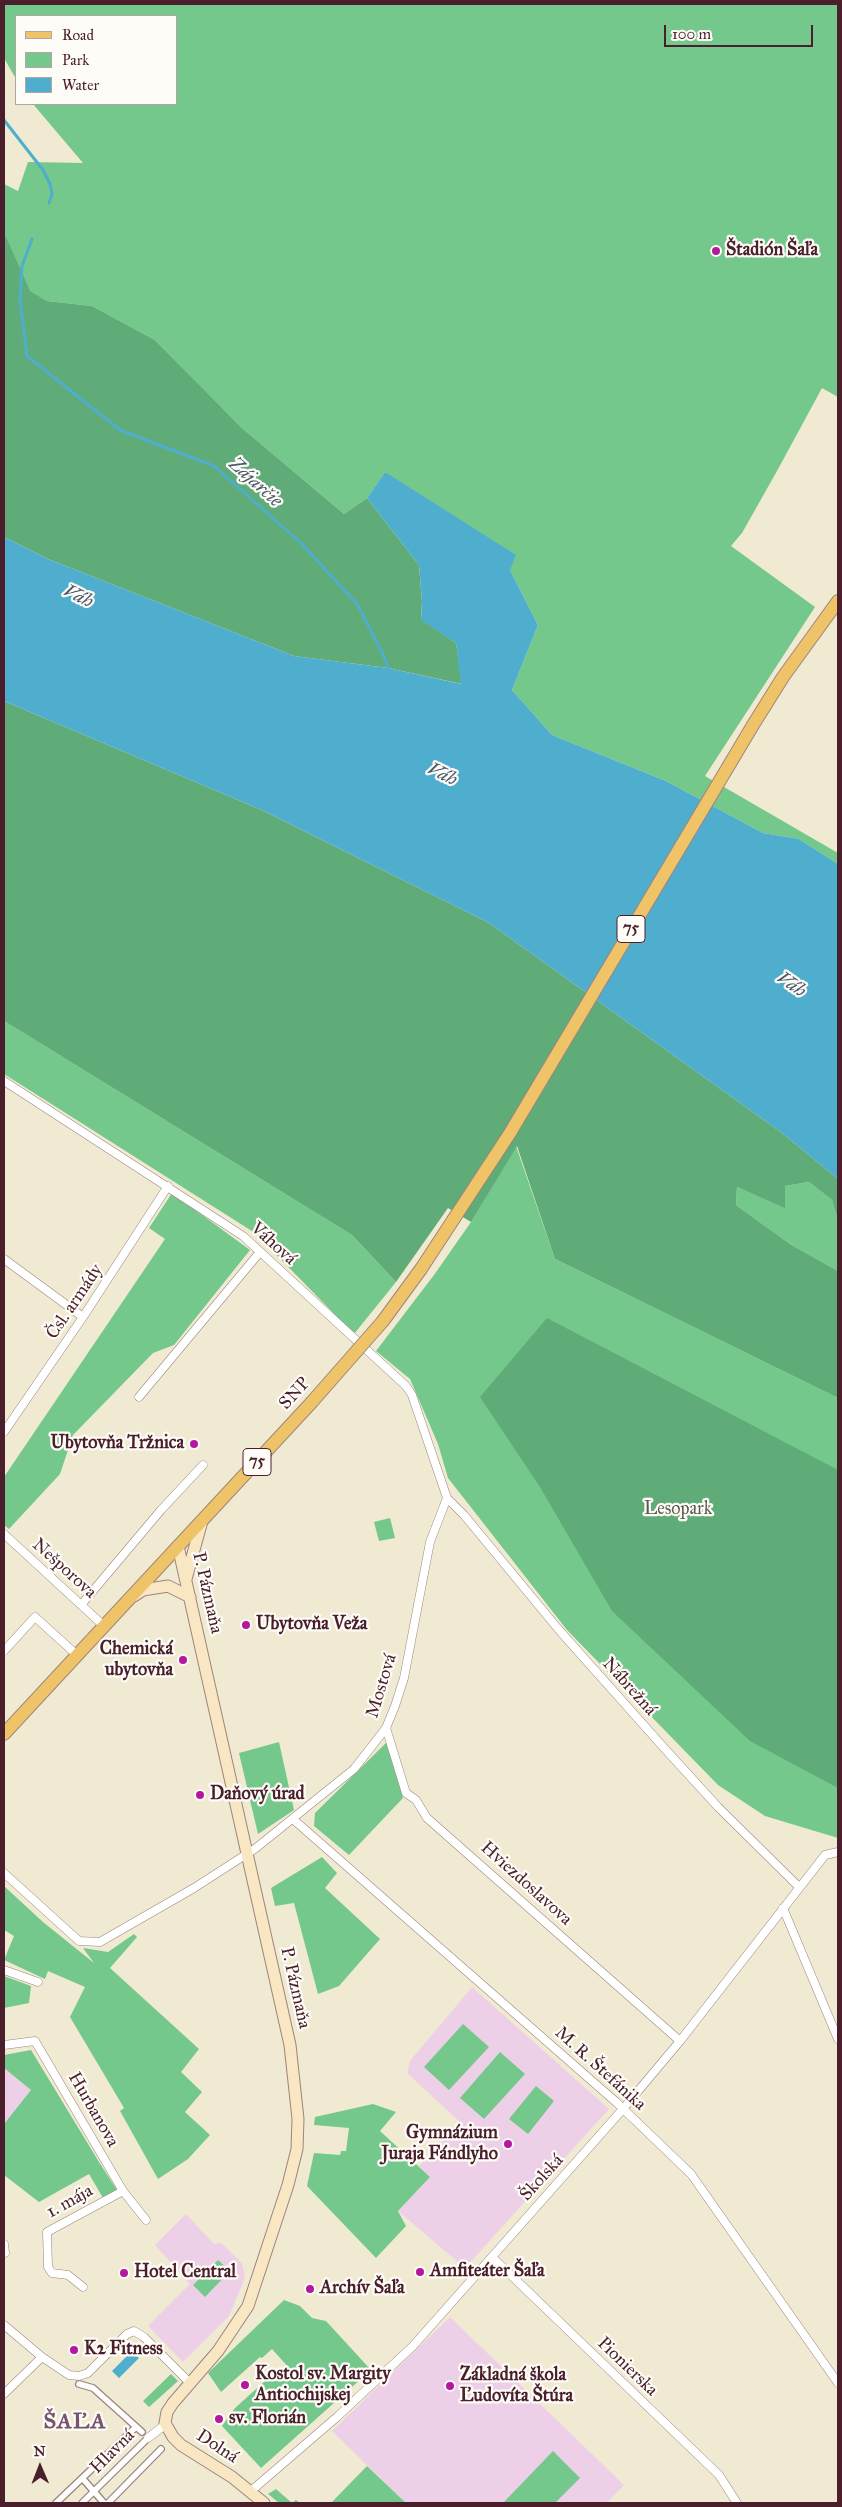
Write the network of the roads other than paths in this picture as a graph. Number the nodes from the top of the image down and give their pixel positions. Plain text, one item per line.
1 (838, 601) edge
2 (4, 1081) edge
3 (168, 1186) junction
4 (260, 1252) junction
5 (4, 1259) edge
6 (83, 1317) junction
7 (139, 1397) dead end
8 (4, 1432) edge
9 (203, 1465) dead end
10 (447, 1498) junction
11 (202, 1521) junction
12 (4, 1534) edge
13 (178, 1546) junction
14 (186, 1580) junction
15 (190, 1597) junction
16 (128, 1600) junction
17 (81, 1605) junction
18 (104, 1626) junction
19 (4, 1651) edge
20 (77, 1655) junction
21 (386, 1728) junction
22 (4, 1734) edge
23 (294, 1820) junction
24 (838, 1852) edge
25 (247, 1854) junction
26 (4, 1873) edge
27 (799, 1886) junction
28 (783, 1908) junction
29 (4, 1970) edge
30 (38, 1982) dead end
31 (838, 2039) edge
32 (680, 2041) junction
33 (4, 2044) edge
34 (623, 2109) junction
35 (123, 2191) junction
36 (146, 2220) dead end
37 (4, 2244) edge
38 (5, 2253) edge
39 (492, 2257) junction
40 (83, 2287) dead end
41 (4, 2325) edge
42 (42, 2357) junction
43 (190, 2383) junction
44 (838, 2383) edge
45 (79, 2384) dead end
46 (4, 2394) edge
47 (166, 2424) junction
48 (136, 2427) junction
49 (142, 2432) dead end
50 (148, 2438) joint
51 (161, 2450) dead end
52 (82, 2479) junction
53 (251, 2491) junction
54 (94, 2492) junction
55 (56, 2503) edge
56 (82, 2503) edge
57 (106, 2503) edge
58 (264, 2503) edge
59 (737, 2503) edge

1 - 11 main road, SNP / 75, bridge
2 - 3 street, Váhová
3 - 4 street, Váhová
3 - 6 street, Čsl. armády
4 - 7 street
4 - 10 street, Váhová
5 - 6 street
6 - 8 street, Čsl. armády
9 - 17 street
10 - 21 street, Mostová
10 - 27 street, Nábrežná
11 - 13 main road, SNP / 75
11 - 14 main road
12 - 17 street, Nešporova
13 - 14 main road, P. Pázmaňa
13 - 16 main road, SNP / 75
14 - 15 main road, P. Pázmaňa
15 - 16 main road
15 - 25 main road, P. Pázmaňa
16 - 18 main road, SNP / 75
17 - 18 street, Nešporova
18 - 20 main road, SNP / 75
19 - 20 street
20 - 22 main road, SNP / 75
21 - 23 street, Mostová
21 - 32 street, Hviezdoslavova
23 - 25 street, Mostová
23 - 34 street, M. R. Štefánika
24 - 27 street, Školská
25 - 26 street, Mostová
25 - 43 main road, P. Pázmaňa
27 - 28 street, Školská
28 - 31 street
28 - 32 street, Školská
29 - 30 street
32 - 34 street, Školská
33 - 35 street, Hurbanova
34 - 39 street, Školská
34 - 44 street, M. R. Štefánika
35 - 36 street, Hurbanova
35 - 40 street, 1. mája
37 - 38 street
39 - 53 street, Školská
39 - 59 street, Pionierska
41 - 42 street
42 - 43 street
42 - 46 street
43 - 47 main road, P. Pázmaňa
45 - 48 street
47 - 50 street, Hlavná
47 - 53 main road, Dolná
48 - 49 street
48 - 52 street
50 - 54 street, Hlavná
51 - 57 street
52 - 54 street
52 - 55 street
53 - 58 main road, Dolná
54 - 56 street, Hlavná
54 - 57 street

